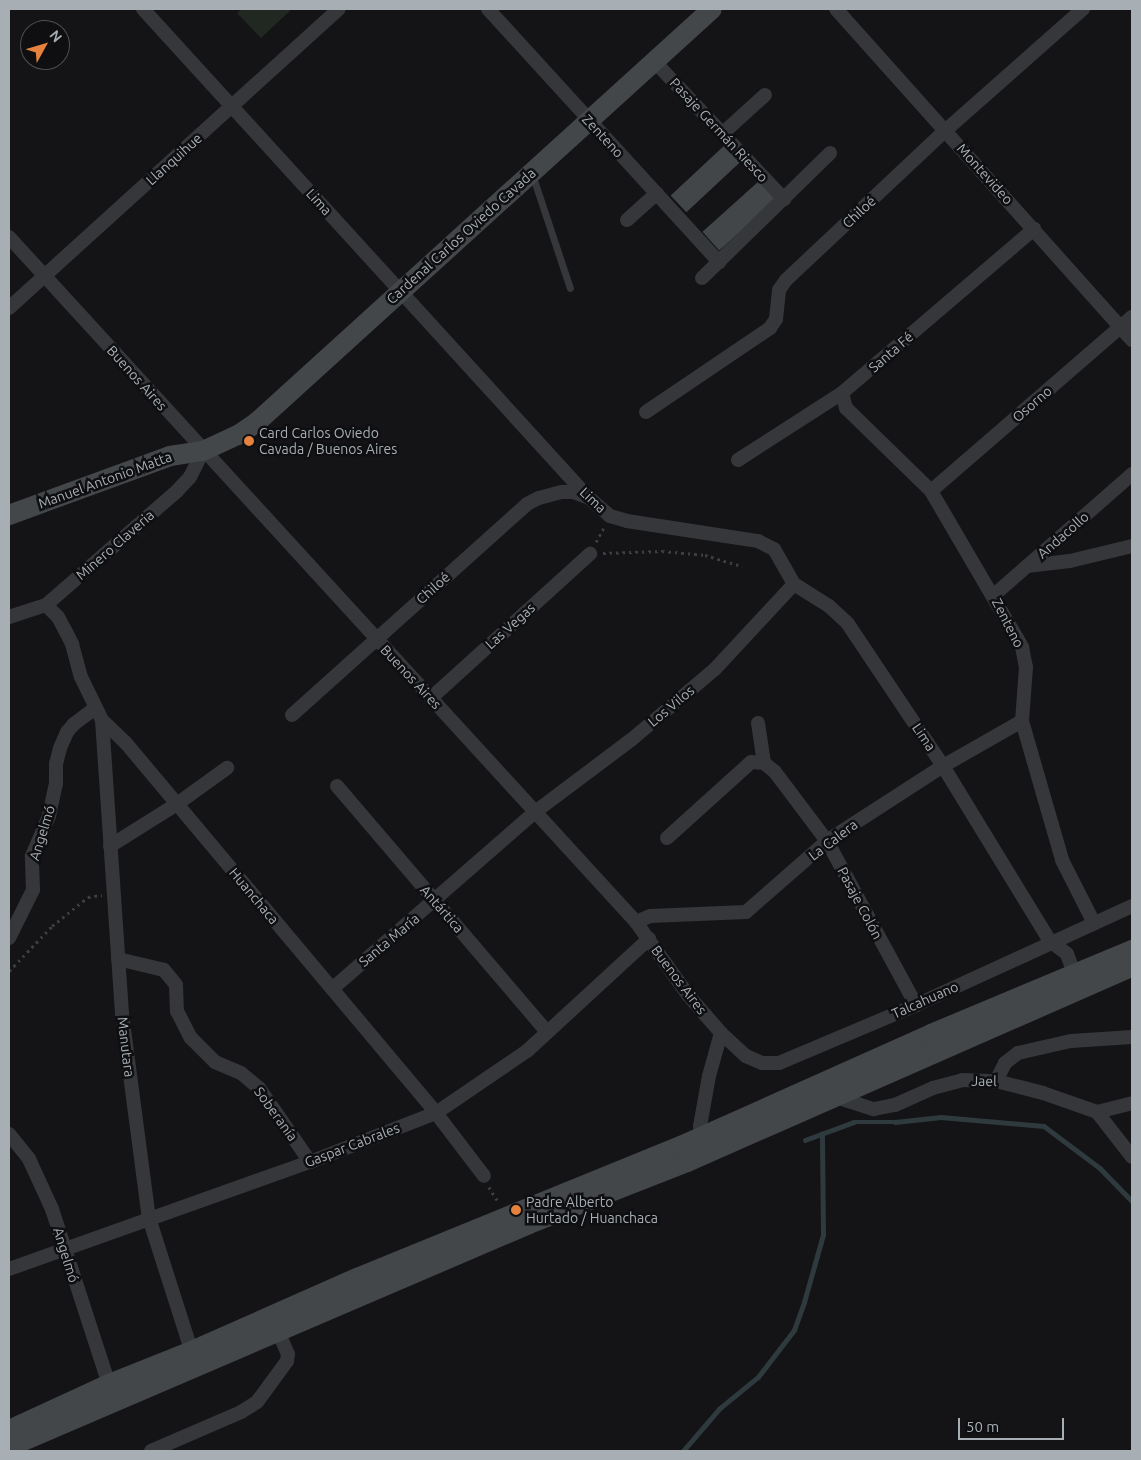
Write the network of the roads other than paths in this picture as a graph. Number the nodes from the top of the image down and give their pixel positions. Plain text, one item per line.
1 (143, 9) edge
2 (339, 9) edge
3 (488, 9) edge
4 (712, 9) edge
5 (836, 9) edge
6 (1083, 9) edge
7 (654, 60) junction
8 (765, 95) dead end
9 (232, 106) junction
10 (588, 120) junction
11 (946, 130) junction
12 (722, 134) junction
13 (830, 153) dead end
14 (531, 172) junction
15 (657, 193) junction
16 (784, 199) junction
17 (626, 220) dead end
18 (1034, 229) junction
19 (9, 237) edge
20 (719, 262) junction
21 (44, 277) junction
22 (702, 278) dead end
23 (570, 288) dead end
24 (400, 291) junction
25 (9, 308) edge
26 (1132, 317) edge
27 (1120, 327) junction
28 (1132, 340) edge
29 (842, 393) junction
30 (646, 412) dead end
31 (203, 451) junction
32 (738, 460) dead end
33 (1132, 474) edge
34 (931, 491) junction
35 (588, 497) junction
36 (9, 515) edge
37 (1132, 546) edge
38 (590, 554) road end
39 (1027, 566) junction
40 (794, 584) junction
41 (994, 595) junction
42 (46, 606) junction
43 (12, 612) edge
44 (377, 640) junction
45 (431, 698) junction
46 (95, 708) junction
47 (292, 715) dead end
48 (102, 720) junction
49 (1022, 721) junction
50 (758, 723) dead end
51 (764, 763) junction
52 (943, 766) junction
53 (227, 768) dead end
54 (337, 786) dead end
55 (177, 804) junction
56 (535, 812) junction
57 (667, 838) dead end
58 (827, 841) junction
59 (110, 846) junction
60 (435, 901) junction
61 (1132, 906) edge
62 (636, 922) junction
63 (1094, 923) junction
64 (1071, 934) junction
65 (9, 938) edge
66 (649, 939) junction
67 (1050, 942) junction
68 (1132, 950) edge
69 (1067, 954) junction
70 (118, 959) junction
71 (1132, 967) edge
72 (1077, 982) junction
73 (332, 988) junction
74 (916, 1005) junction
75 (547, 1032) junction
76 (720, 1033) junction
77 (1132, 1038) edge
78 (996, 1080) junction
79 (836, 1097) junction
80 (1132, 1103) edge
81 (1097, 1112) junction
82 (436, 1113) junction
83 (9, 1134) edge
84 (704, 1144) junction
85 (1132, 1157) edge
86 (310, 1162) junction
87 (484, 1176) road end
88 (149, 1218) junction
89 (63, 1249) junction
90 (9, 1269) edge
91 (278, 1332) junction
92 (194, 1359) junction
93 (109, 1384) junction
94 (9, 1430) edge
95 (9, 1447) edge
96 (151, 1451) edge

1 - 9 street, Lima
2 - 9 street, Llanquihue
3 - 10 street, Zenteno
4 - 7 main road, Cardenal Carlos Oviedo Cavada
5 - 11 street, Montevideo
6 - 11 street, Chiloé
7 - 10 main road, Cardenal Carlos Oviedo Cavada
7 - 12 street, Pasaje Germán Riesco
8 - 12 street
9 - 21 street, Llanquihue
9 - 24 street, Lima
10 - 14 main road, Cardenal Carlos Oviedo Cavada
10 - 15 street, Zenteno
11 - 18 street, Montevideo
11 - 30 street, Chiloé
12 - 16 street, Pasaje Germán Riesco
13 - 16 street
14 - 23 lane
14 - 24 main road, Cardenal Carlos Oviedo Cavada
15 - 17 street
15 - 20 street, Zenteno
16 - 20 street
18 - 27 street, Montevideo
18 - 29 street, Santa Fé
19 - 21 street, Buenos Aires
20 - 22 street
21 - 25 street, Llanquihue
21 - 31 street, Buenos Aires
24 - 31 main road, Cardenal Carlos Oviedo Cavada
24 - 35 street, Lima
26 - 27 street, Osorno
27 - 28 street, Montevideo
27 - 34 street, Osorno
29 - 32 street, Santa Fé
29 - 34 street, Zenteno
31 - 36 main road, Manuel Antonio Matta
31 - 42 street, Minero Claveria
31 - 44 street, Buenos Aires
33 - 39 street, Andacollo
34 - 41 street, Zenteno
35 - 40 street, Lima
35 - 44 street, Chiloé
37 - 39 street
38 - 45 street, Las Vegas
39 - 41 street, Andacollo
40 - 52 street, Lima
40 - 56 street, Los Vilos
41 - 49 street, Zenteno
42 - 43 street, Minero Claveria
42 - 46 street, Huanchaca
44 - 45 street, Buenos Aires
44 - 47 street, Chiloé
45 - 56 street, Buenos Aires
46 - 48 street, Huanchaca
46 - 65 street, Angelmó
48 - 55 street, Huanchaca
48 - 59 street, Manutara
49 - 52 street, La Calera
49 - 63 street, Zenteno
50 - 51 street
51 - 57 street
51 - 58 street, Pasaje Colón
52 - 58 street, La Calera
52 - 67 street, Lima
53 - 55 street
54 - 60 street, Antártica
55 - 59 street
55 - 73 street, Huanchaca
56 - 60 street, Santa María
56 - 62 street, Buenos Aires
58 - 62 street, La Calera
58 - 74 street, Pasaje Colón
59 - 70 street, Manutara
60 - 73 street, Santa María
60 - 75 street, Antártica
61 - 63 street, Talcahuano
62 - 66 street, Buenos Aires
63 - 64 street, Talcahuano
64 - 67 street, Talcahuano
64 - 69 street
66 - 75 street, Gaspar Cabrales
66 - 76 street, Buenos Aires
67 - 69 street, Lima
67 - 74 street, Talcahuano
68 - 72 main road
69 - 72 street
70 - 86 street, Soberanía
70 - 88 street, Manutara
71 - 72 main road
72 - 79 main road
72 - 84 main road
73 - 82 street, Huanchaca
74 - 76 street, Talcahuano
75 - 82 street, Gaspar Cabrales
76 - 84 street
77 - 78 street
78 - 79 street, Jael
78 - 81 street, Jael
79 - 84 main road
80 - 81 street
81 - 85 street
82 - 86 street, Gaspar Cabrales
82 - 87 street, Huanchaca
83 - 89 street, Angelmó
84 - 91 main road
84 - 92 main road
86 - 88 street, Gaspar Cabrales
88 - 89 street, Gaspar Cabrales
88 - 92 street, Manutara
89 - 90 street, Gaspar Cabrales
89 - 93 street, Angelmó
91 - 92 main road
91 - 96 street
92 - 93 main road
92 - 95 main road
93 - 94 main road

